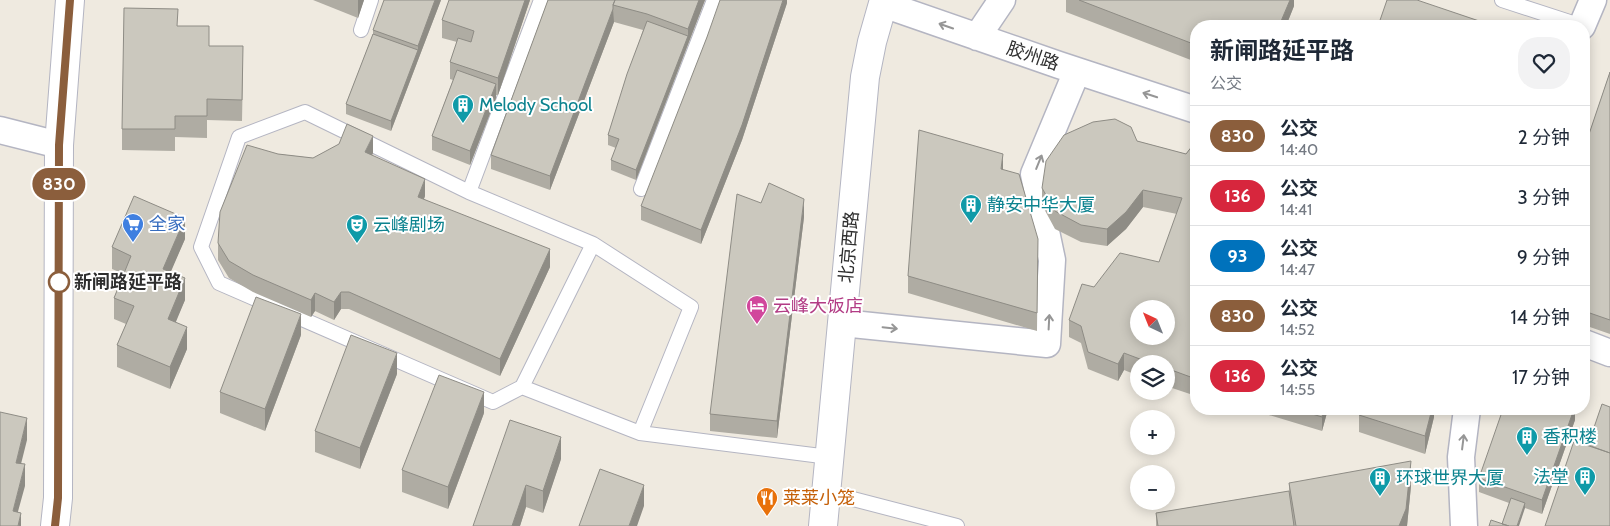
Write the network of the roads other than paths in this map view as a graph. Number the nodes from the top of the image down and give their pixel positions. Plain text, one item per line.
1 (70, 0) edge
2 (371, 0) edge
3 (541, 0) edge
4 (714, 0) edge
5 (1002, 0) edge
6 (1502, 0) edge
7 (1593, 0) edge
8 (879, 1) edge
9 (1564, 20) edge
10 (1585, 20) edge
11 (361, 30) dead end
12 (978, 37) junction
13 (1077, 71) junction
14 (1190, 108) edge
15 (0, 130) edge
16 (59, 145) junction
17 (642, 189) dead end
18 (469, 192) junction
19 (593, 244) junction
20 (842, 322) junction
21 (1590, 345) edge
22 (1610, 353) edge
23 (522, 387) junction
24 (1466, 415) edge
25 (640, 433) junction
26 (829, 457) junction
27 (826, 492) junction
28 (55, 526) edge
29 (823, 526) edge
30 (957, 526) edge
31 (1464, 526) edge

1 - 16 main road
2 - 11 lane
3 - 18 lane
4 - 17 lane
5 - 12 street
6 - 9 lane
7 - 10 street
12 -> 8 street, 胶州路
8 - 20 main road, 北京西路
12 - 13 street, 胶州路
14 -> 13 street, 胶州路
20 -> 13 street
15 - 16 street
16 - 28 main road
18 - 19 lane
18 - 23 lane
19 - 23 lane
19 - 25 lane
20 - 26 main road, 北京西路
21 - 22 street
23 - 25 lane
31 -> 24 street
25 - 26 lane
26 - 27 main road, 北京西路
27 - 29 main road, 北京西路
27 - 30 lane

